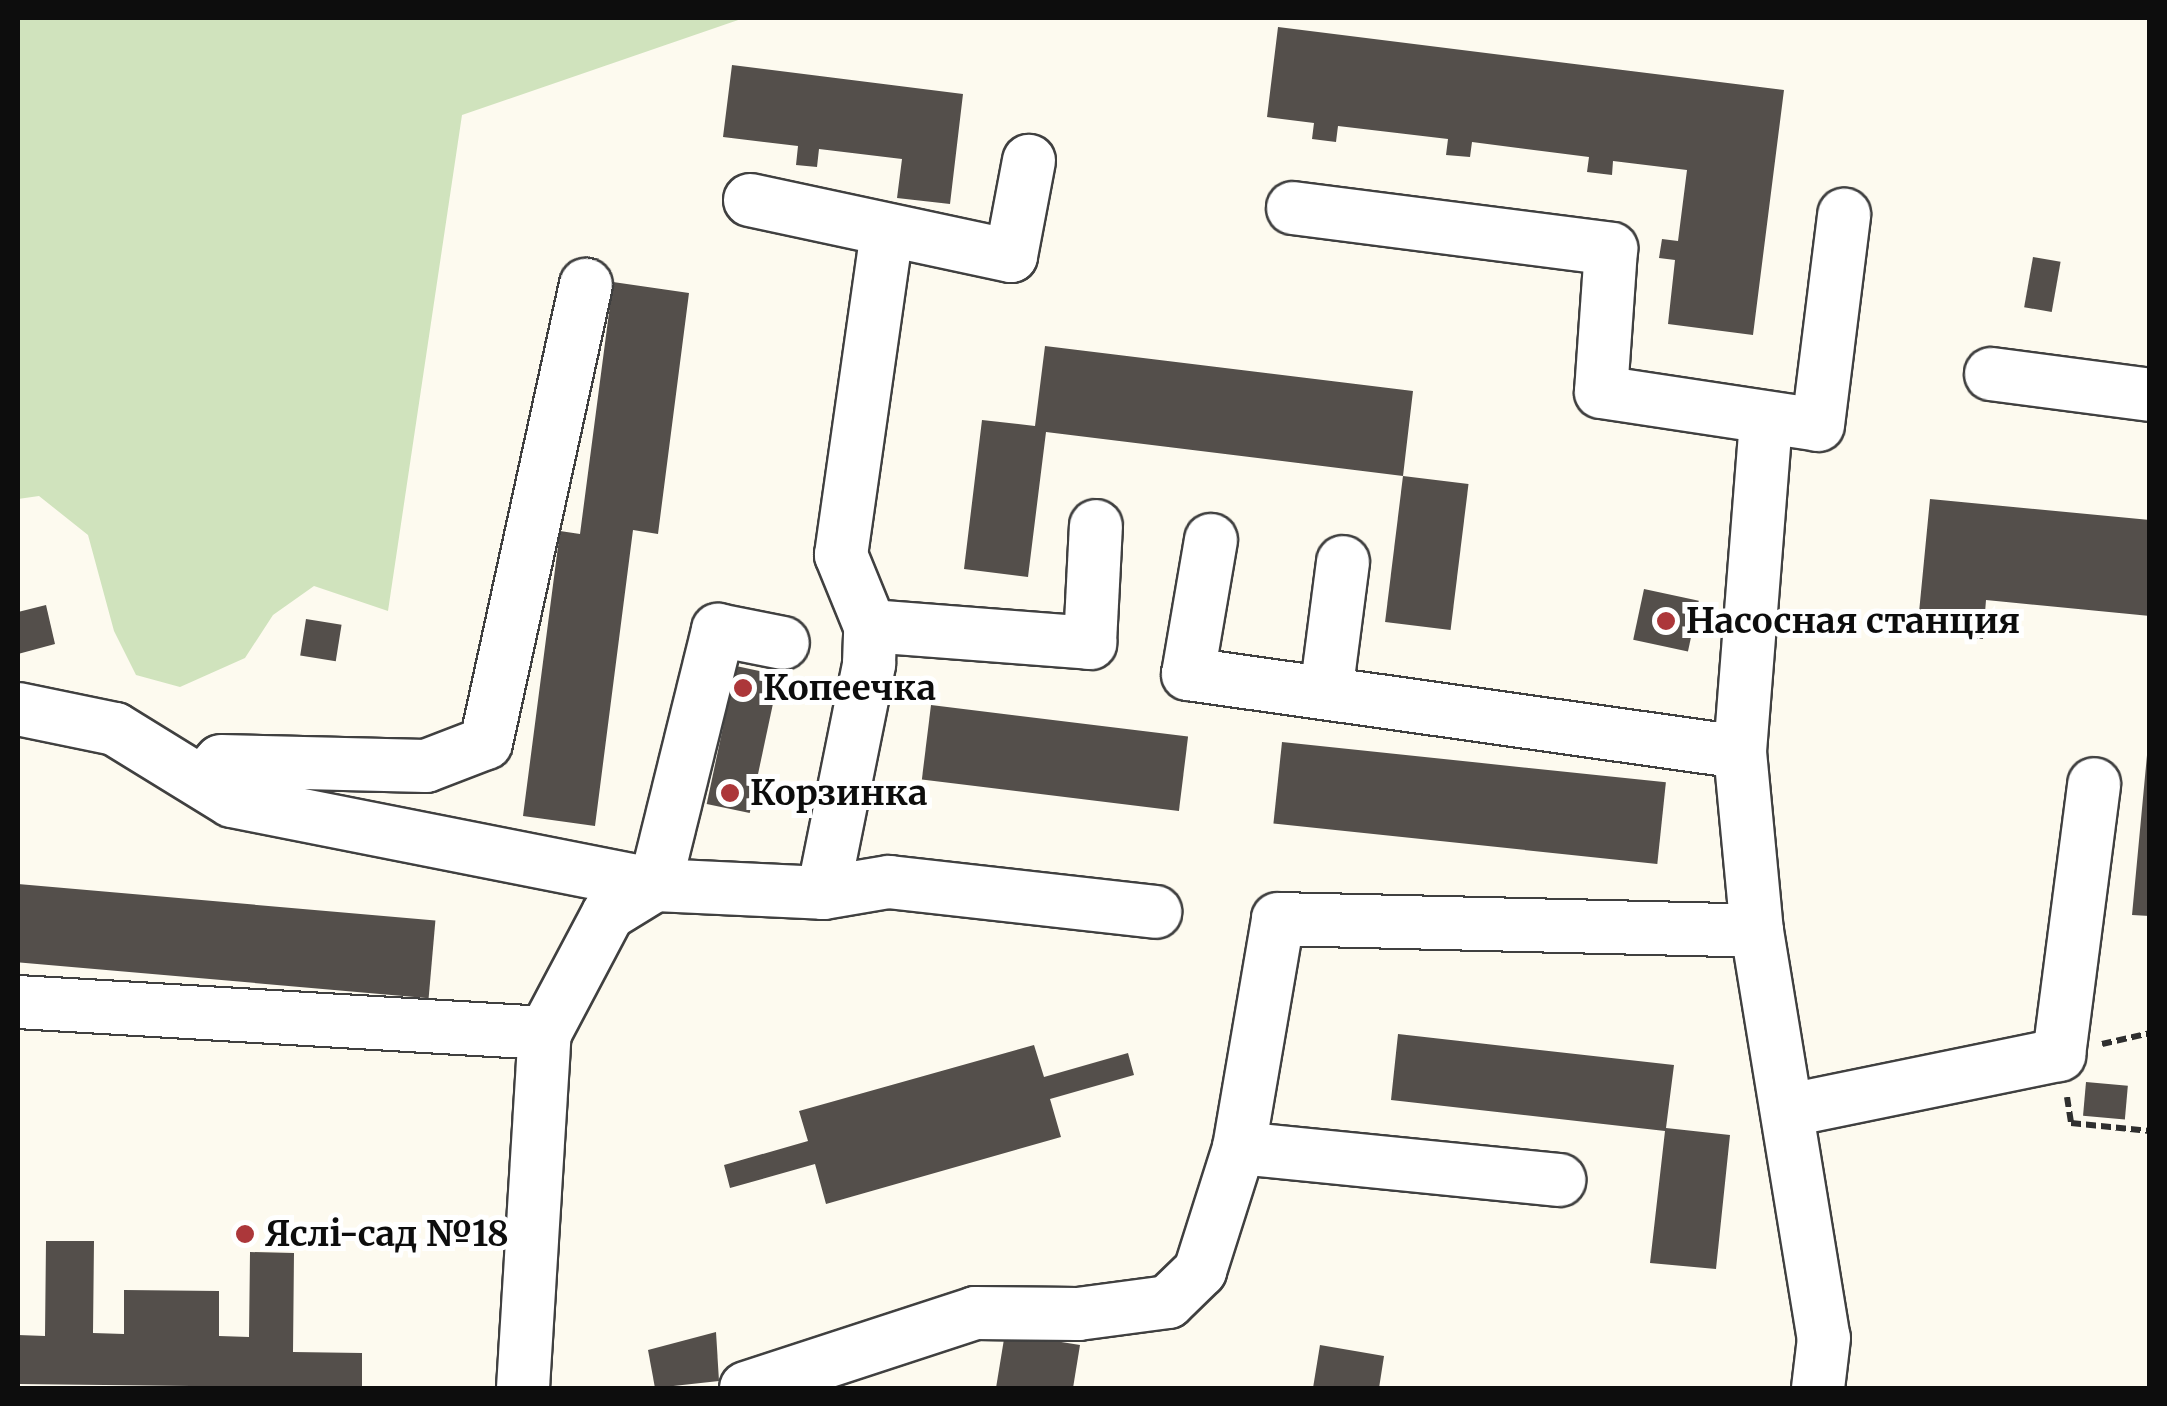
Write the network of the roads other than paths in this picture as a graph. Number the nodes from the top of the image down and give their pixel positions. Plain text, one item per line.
1 (1029, 161) dead end
2 (750, 200) dead end
3 (1294, 208) dead end
4 (1844, 215) dead end
5 (888, 231) junction
6 (586, 286) dead end
7 (1991, 374) dead end
8 (2150, 396) edge
9 (1766, 420) junction
10 (1096, 526) dead end
11 (1212, 540) dead end
12 (1343, 562) dead end
13 (870, 626) junction
14 (783, 643) dead end
15 (1326, 693) junction
16 (18, 709) edge
17 (1740, 752) junction
18 (204, 780) junction
19 (2094, 784) dead end
20 (655, 885) junction
21 (823, 893) junction
22 (1156, 912) dead end
23 (1757, 931) junction
24 (18, 1002) edge
25 (545, 1033) junction
26 (1790, 1110) junction
27 (1240, 1148) junction
28 (1559, 1180) dead end
29 (523, 1388) edge
30 (746, 1388) edge
31 (1818, 1388) edge

1 - 5 street
2 - 5 street
3 - 9 street
4 - 9 street
5 - 13 street
6 - 18 street
7 - 8 street
9 - 17 street
10 - 13 street
11 - 15 street
12 - 15 street
13 - 21 street
14 - 20 street
15 - 17 street
16 - 18 street
17 - 23 street
18 - 20 street
19 - 26 street
20 - 21 street
20 - 25 street
21 - 22 street
23 - 26 street
23 - 27 street
24 - 25 street
25 - 29 street
26 - 31 street
27 - 28 street
27 - 30 street

